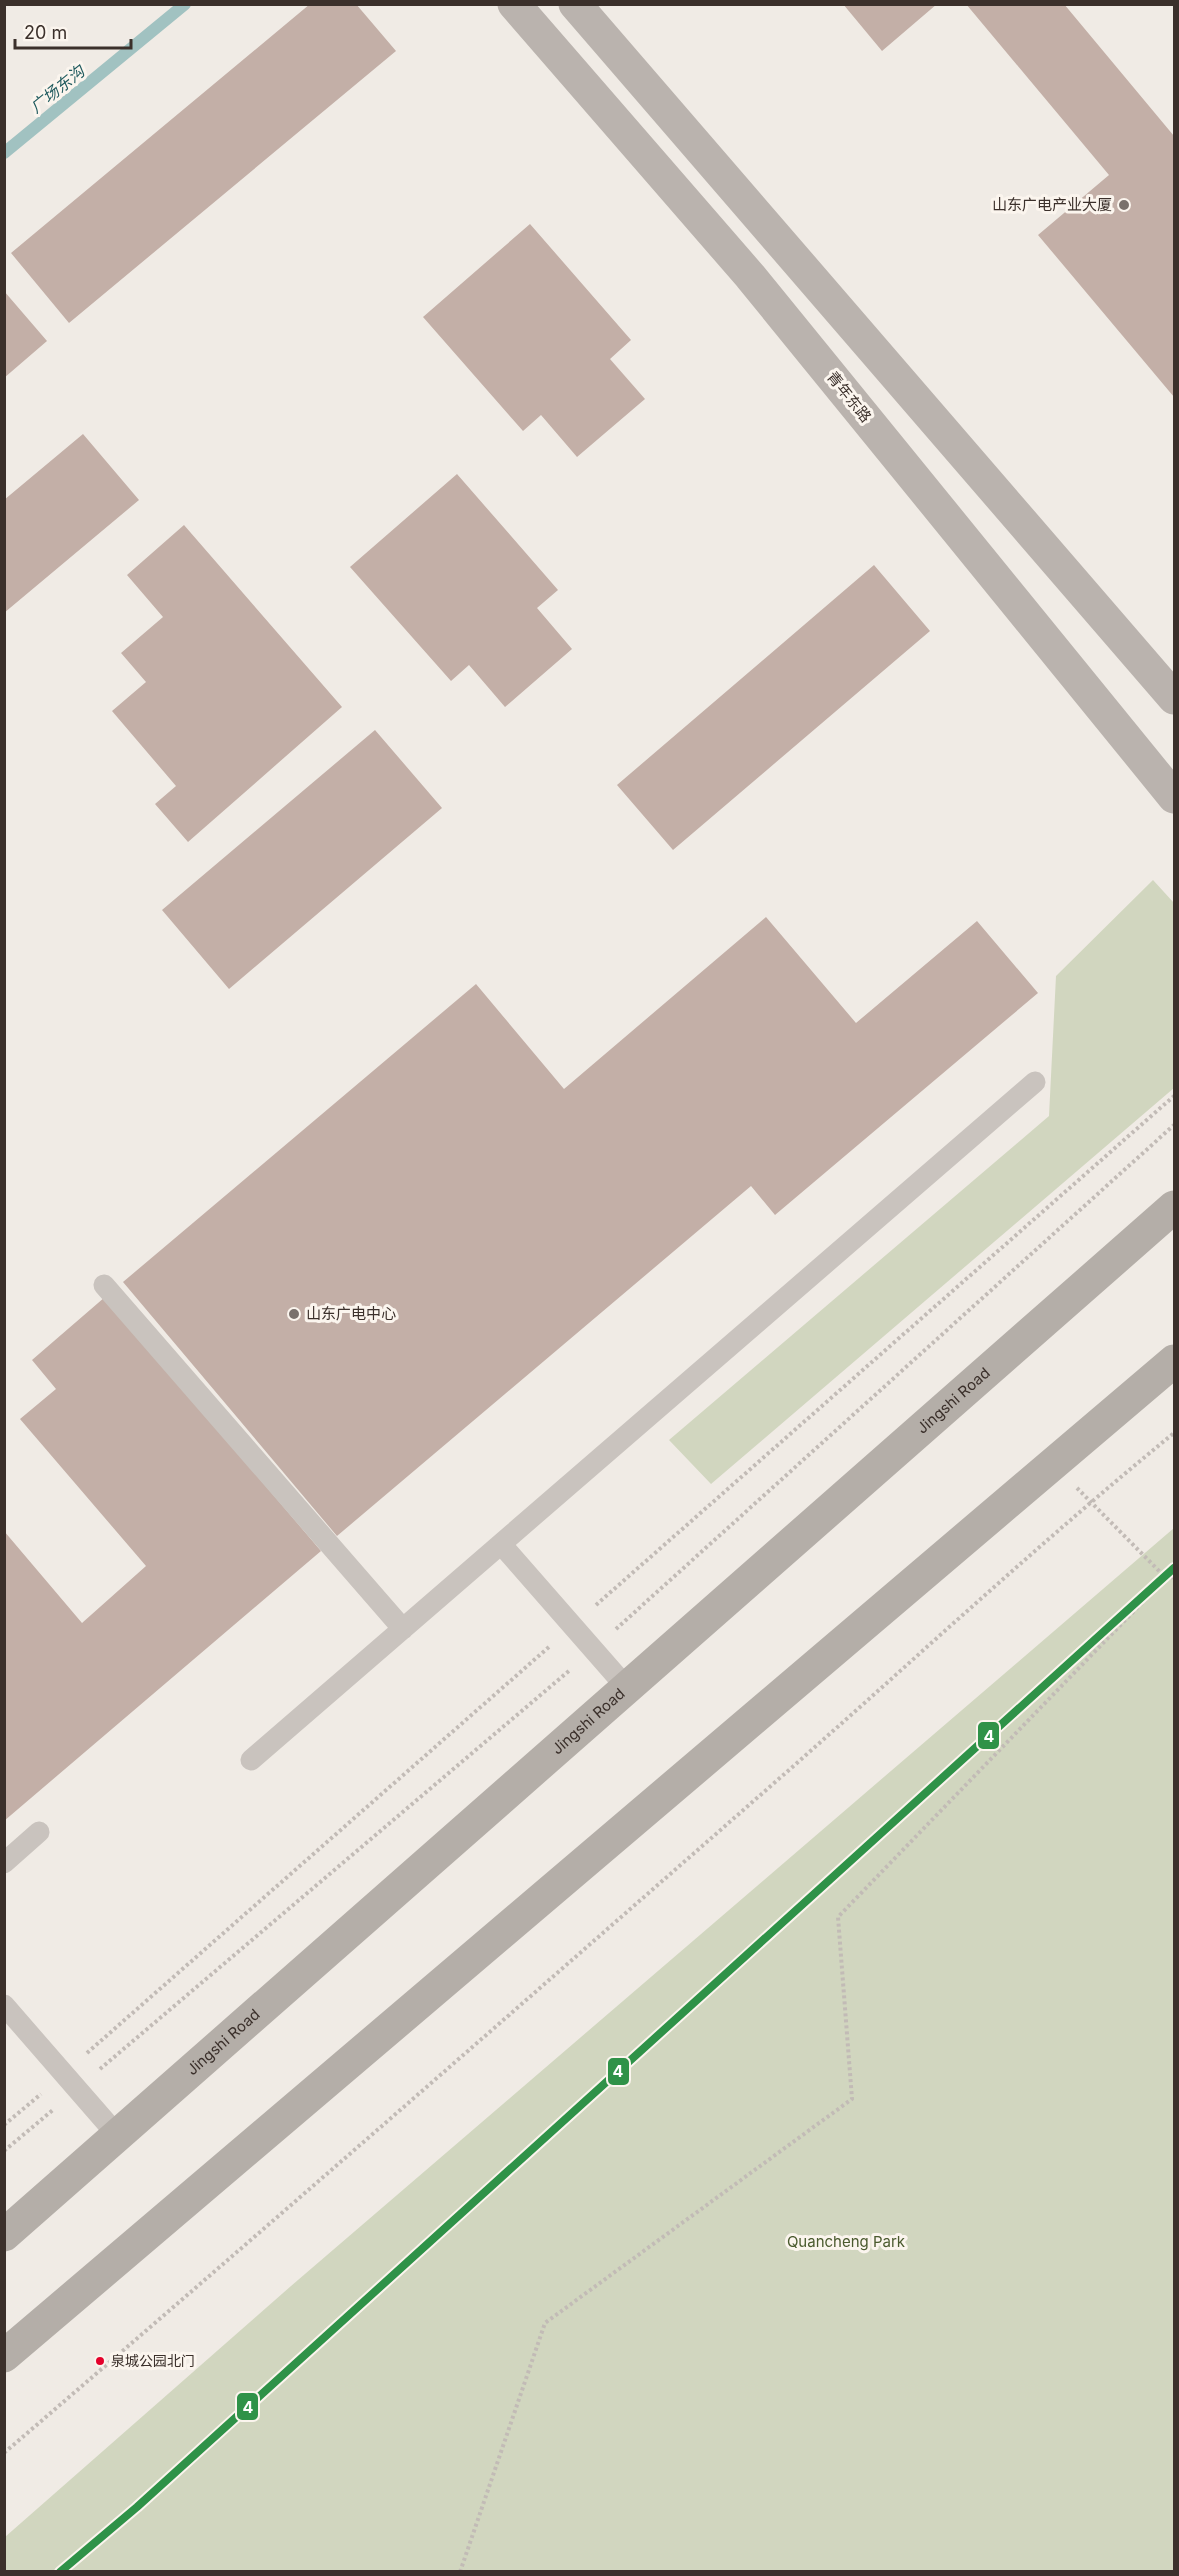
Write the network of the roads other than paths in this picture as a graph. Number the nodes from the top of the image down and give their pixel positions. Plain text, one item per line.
1 (514, 4) edge
2 (575, 4) edge
3 (1174, 698) edge
4 (1174, 797) edge
5 (1035, 1082) dead end
6 (1174, 1207) edge
7 (104, 1285) dead end
8 (1174, 1362) edge
9 (501, 1544) junction
10 (402, 1629) junction
11 (627, 1688) junction
12 (251, 1760) dead end
13 (39, 1832) dead end
14 (4, 1863) edge
15 (4, 2005) edge
16 (118, 2136) junction
17 (4, 2235) edge
18 (4, 2356) edge

1 - 4 main road, 青年东路
2 - 3 main road
5 - 9 lane
6 - 11 highway, Jingshi Road
7 - 10 lane
8 - 18 highway
9 - 10 lane
9 - 11 lane
10 - 12 lane
11 - 16 highway, Jingshi Road
13 - 14 lane
15 - 16 lane
16 - 17 highway, Jingshi Road

